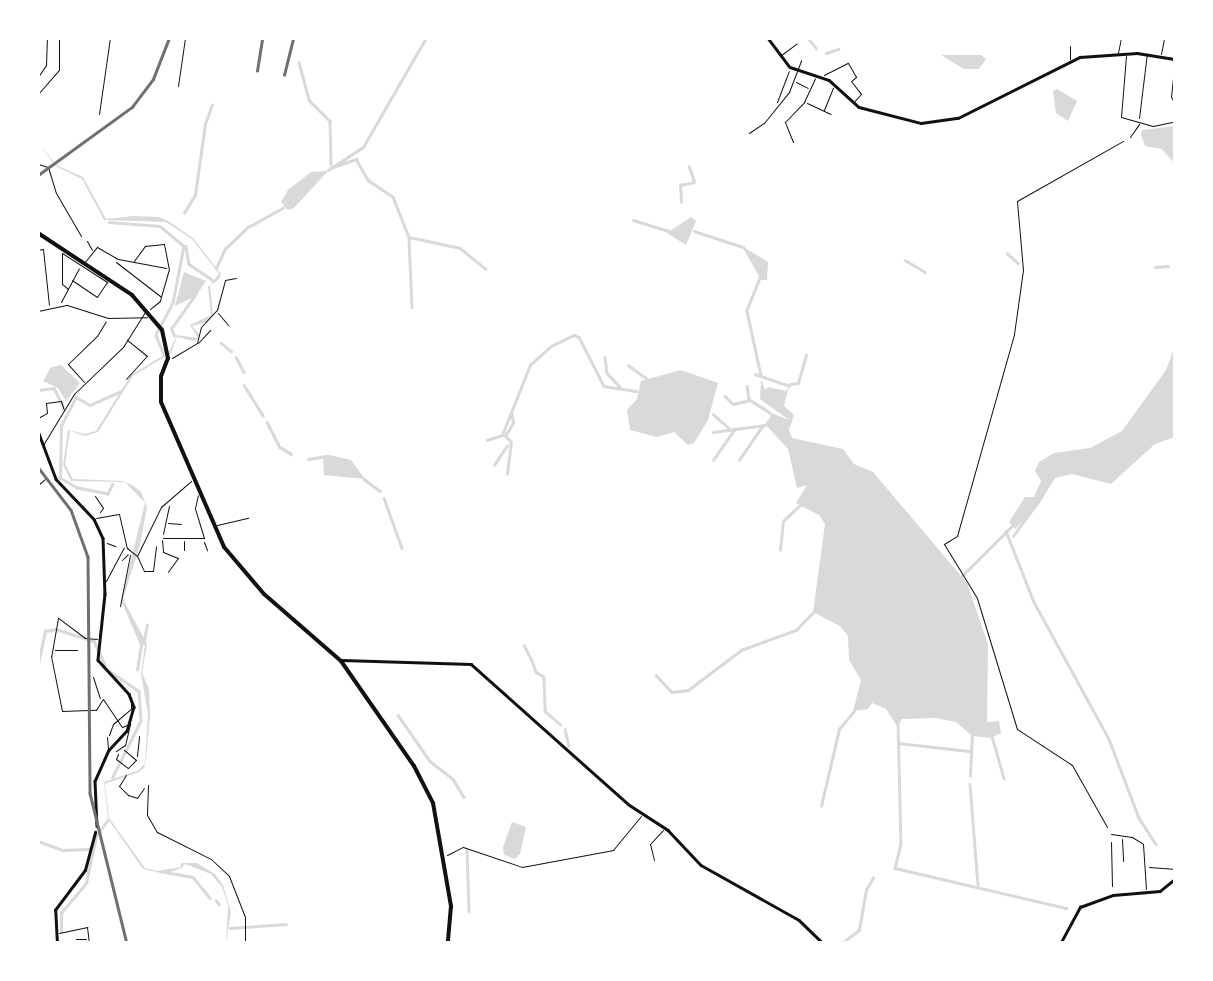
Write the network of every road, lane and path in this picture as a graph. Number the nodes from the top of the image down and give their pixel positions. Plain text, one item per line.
1 (47, 38) edge
2 (59, 38) edge
3 (110, 38) edge
4 (185, 38) edge
5 (768, 38) edge
6 (1122, 38) edge
7 (1164, 38) edge
8 (797, 43) dead end
9 (1070, 46) dead end
10 (1122, 51) junction
11 (1146, 53) junction
12 (780, 56) junction
13 (1161, 56) junction
14 (1175, 59) edge
15 (802, 60) dead end
16 (1070, 60) junction
17 (790, 67) junction
18 (798, 71) junction
19 (818, 76) junction
20 (38, 78) edge
21 (795, 82) junction
22 (834, 85) junction
23 (178, 86) dead end
24 (811, 89) junction
25 (38, 94) edge
26 (804, 102) junction
27 (853, 103) junction
28 (1176, 104) edge
29 (776, 106) junction
30 (824, 110) junction
31 (98, 114) dead end
32 (831, 114) dead end
33 (1176, 121) edge
34 (1139, 122) junction
35 (748, 132) dead end
36 (1130, 137) joint
37 (793, 142) dead end
38 (38, 164) edge
39 (38, 233) edge
40 (86, 241) joint
41 (38, 250) edge
42 (92, 250) junction
43 (118, 259) junction
44 (134, 261) junction
45 (83, 264) junction
46 (169, 269) junction
47 (236, 278) dead end
48 (72, 280) junction
49 (68, 289) junction
50 (161, 296) junction
51 (60, 305) junction
52 (50, 308) junction
53 (216, 310) junction
54 (38, 311) edge
55 (144, 315) junction
56 (108, 318) junction
57 (228, 325) dead end
58 (210, 330) dead end
59 (127, 340) junction
60 (195, 344) junction
61 (168, 355) junction
62 (126, 378) dead end
63 (85, 383) junction
64 (64, 410) junction
65 (38, 418) edge
66 (38, 431) edge
67 (43, 445) junction
68 (52, 473) junction
69 (193, 478) junction
70 (38, 485) edge
71 (200, 493) junction
72 (95, 496) dead end
73 (170, 503) junction
74 (100, 512) junction
75 (92, 518) junction
76 (248, 518) dead end
77 (164, 523) junction
78 (180, 524) dead end
79 (214, 525) junction
80 (163, 538) junction
81 (183, 538) junction
82 (204, 538) junction
83 (104, 542) junction
84 (114, 546) dead end
85 (127, 546) junction
86 (156, 546) dead end
87 (184, 550) dead end
88 (207, 550) dead end
89 (134, 554) junction
90 (122, 560) dead end
91 (109, 571) dead end
92 (168, 572) dead end
93 (106, 579) junction
94 (120, 606) dead end
95 (97, 639) junction
96 (52, 649) junction
97 (77, 650) dead end
98 (341, 661) junction
99 (93, 677) dead end
100 (131, 698) junction
101 (100, 700) junction
102 (118, 719) junction
103 (130, 724) junction
104 (122, 727) junction
105 (109, 735) junction
106 (139, 736) dead end
107 (122, 748) junction
108 (112, 750) junction
109 (136, 760) junction
110 (128, 772) dead end
111 (642, 814) junction
112 (98, 826) dead end
113 (665, 828) junction
114 (95, 832) dead end
115 (1111, 834) junction
116 (1122, 836) junction
117 (444, 856) junction
118 (654, 860) dead end
119 (1123, 861) dead end
120 (1146, 866) junction
121 (1176, 868) edge
122 (1176, 878) edge
123 (1146, 892) junction
124 (1112, 895) junction
125 (76, 939) dead end
126 (55, 940) edge
127 (89, 941) edge
128 (448, 943) edge
129 (245, 944) edge
130 (824, 944) edge
131 (1060, 944) edge

1 - 20 street
2 - 25 path
3 - 31 street
4 - 23 street
5 - 12 street
6 - 10 street
7 - 13 street
8 - 12 street
9 - 16 street
10 - 11 street
10 - 16 street
10 - 34 street
11 - 13 street
11 - 34 street
12 - 17 street
13 - 14 street
14 - 28 street
15 - 18 street
16 - 27 street
17 - 18 street
17 - 29 street
18 - 19 street
18 - 21 street
19 - 22 street
19 - 24 street
19 - 27 street
21 - 24 street
21 - 29 street
22 - 27 street
22 - 30 street
24 - 26 street
26 - 30 street
26 - 37 street
29 - 35 street
30 - 32 street
33 - 34 street
34 - 36 street
36 - 115 path
38 - 40 path
39 - 45 main road
40 - 42 street
41 - 52 street
42 - 43 street
42 - 45 street
43 - 44 street
43 - 50 street
44 - 46 street
44 - 46 street
45 - 48 street
45 - 48 street
45 - 49 street
45 - 55 main road
46 - 50 street
47 - 53 street
48 - 49 street
49 - 51 street
50 - 55 street
51 - 52 street
51 - 56 street
52 - 54 street
53 - 57 street
53 - 60 street
55 - 56 street
55 - 59 street
55 - 61 main road
56 - 63 street
58 - 60 street
59 - 62 street
59 - 63 street
60 - 61 street
61 - 69 main road
63 - 64 street
64 - 65 street
64 - 67 street
66 - 67 street
67 - 68 street
68 - 70 street
68 - 75 street
69 - 71 main road
69 - 73 street
71 - 79 main road
71 - 82 street
72 - 74 street
73 - 77 street
73 - 89 street
74 - 75 street
74 - 85 street
75 - 83 street
76 - 79 street
77 - 78 street
77 - 80 street
79 - 98 main road
80 - 81 street
80 - 92 street
81 - 82 street
81 - 87 street
82 - 88 street
83 - 84 street
83 - 93 street
85 - 89 street
85 - 93 street
86 - 89 street
89 - 90 street
89 - 94 street
91 - 93 street
93 - 95 street
95 - 96 street
95 - 100 street
96 - 97 street
96 - 101 street
98 - 111 street
98 - 117 main road
99 - 101 street
100 - 102 street
100 - 103 street
101 - 102 street
102 - 104 street
102 - 105 street
103 - 104 street
103 - 107 street
103 - 108 street
104 - 105 street
105 - 108 street
106 - 109 street
107 - 108 street
107 - 109 street
108 - 109 street
108 - 112 street
110 - 129 path
111 - 113 street
111 - 117 street
113 - 118 street
113 - 130 street
114 - 126 street
115 - 116 street
115 - 124 path
116 - 119 street
116 - 120 street
117 - 128 main road
120 - 121 street
120 - 123 street
122 - 123 street
123 - 124 street
124 - 131 street
125 - 127 street
126 - 127 street

